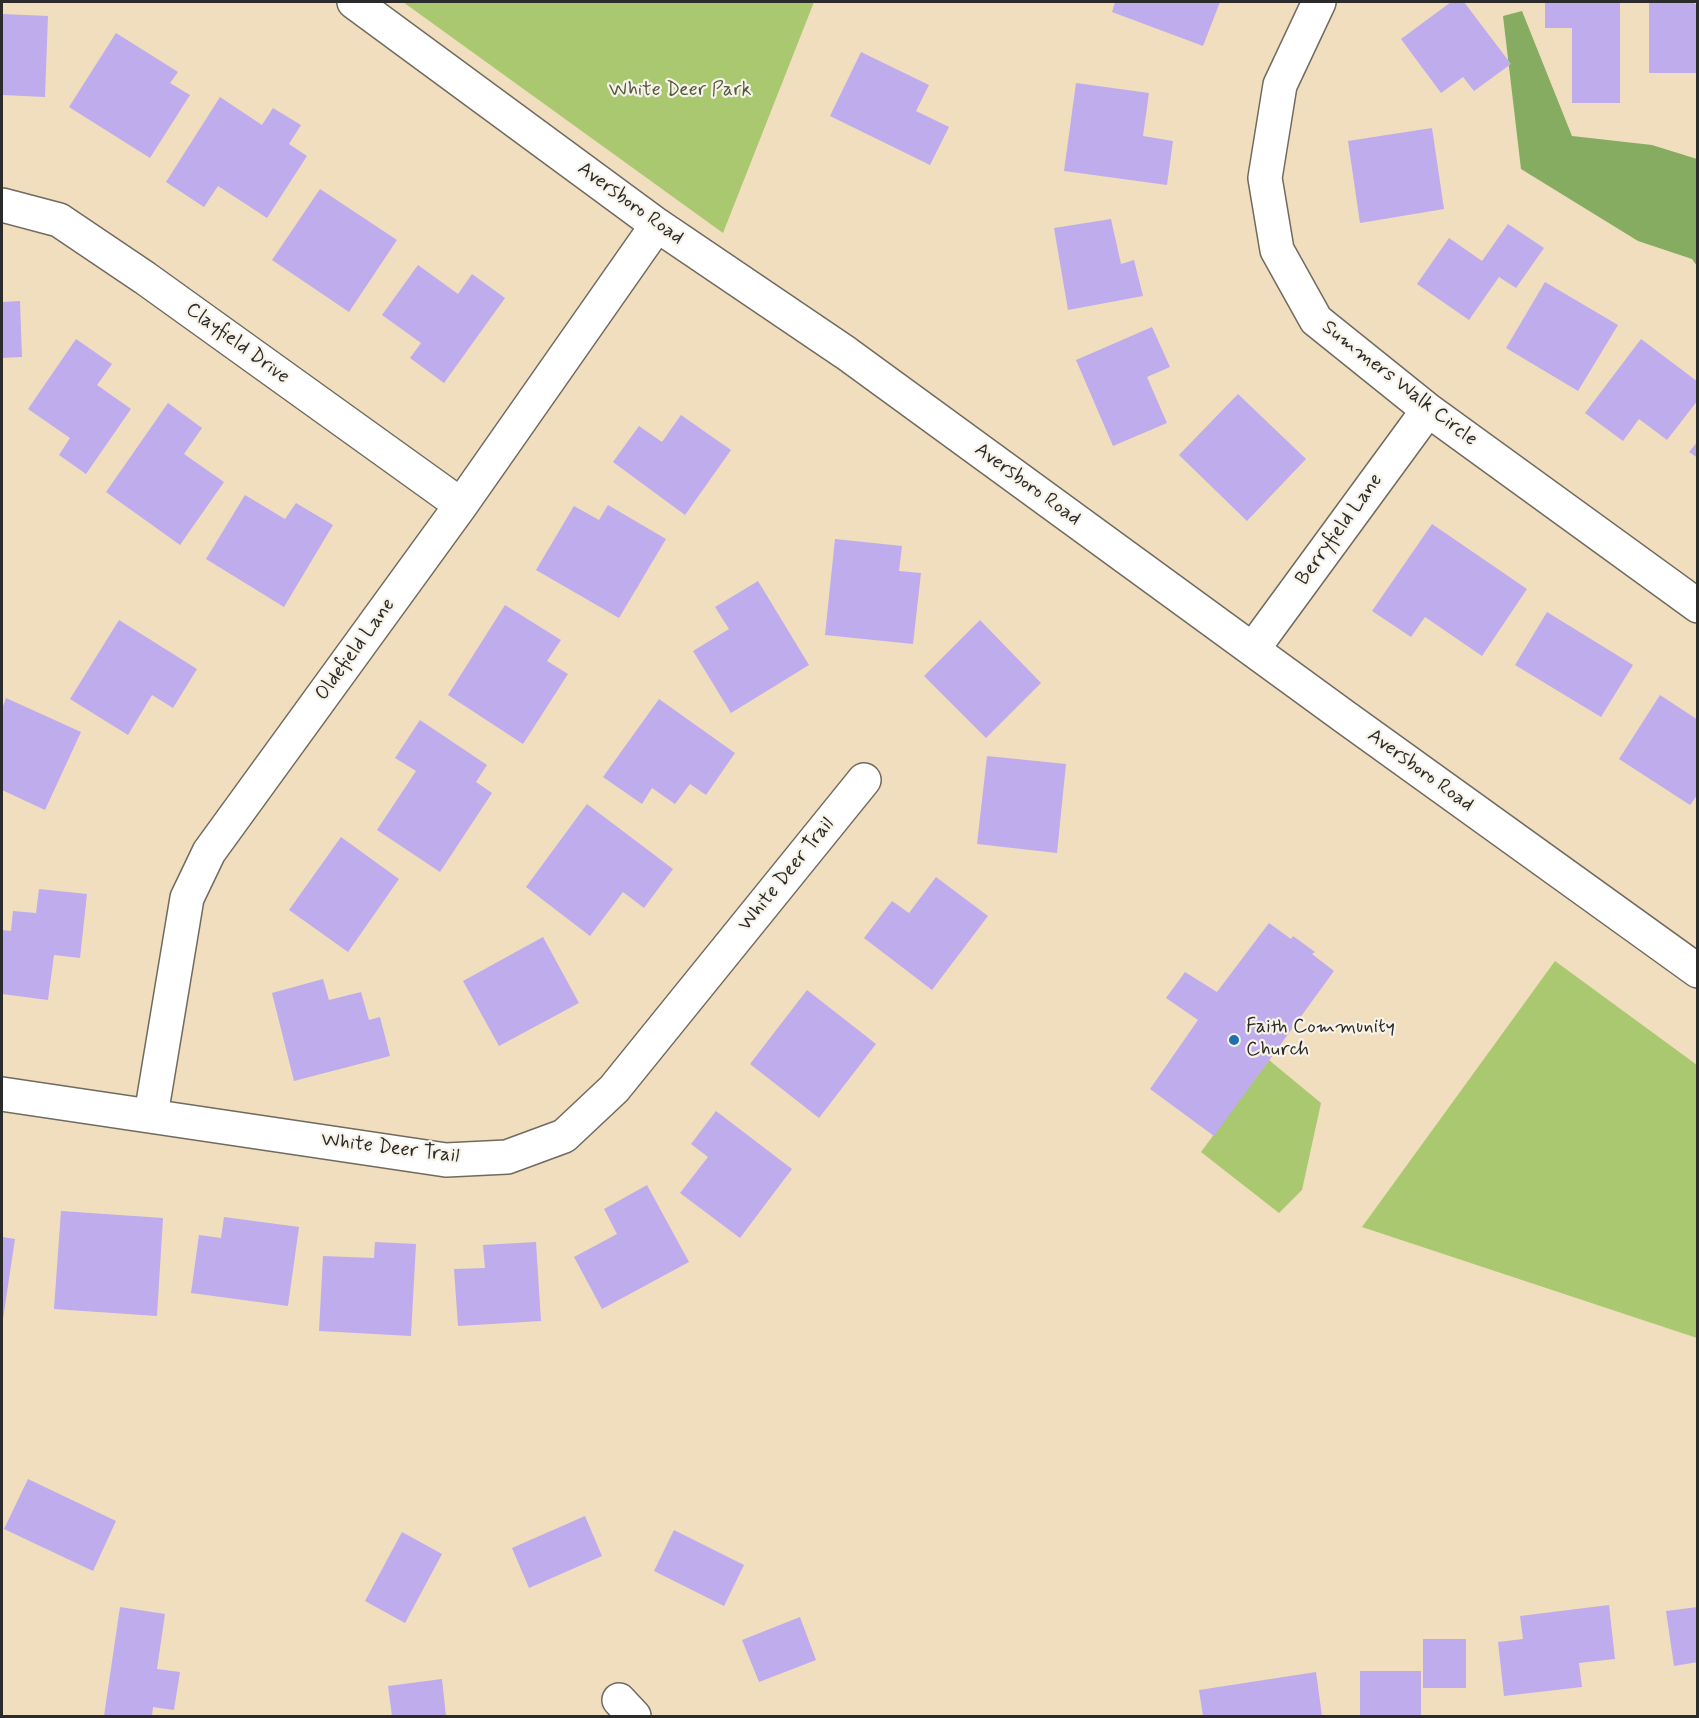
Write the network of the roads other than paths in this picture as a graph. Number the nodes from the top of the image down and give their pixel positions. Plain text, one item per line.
1 (354, 2) edge
2 (1319, 2) edge
3 (2, 205) edge
4 (657, 225) junction
5 (1428, 410) junction
6 (461, 505) junction
7 (1698, 606) edge
8 (1253, 649) junction
9 (864, 780) dead end
10 (1698, 971) edge
11 (2, 1094) edge
12 (151, 1115) junction

1 - 4 street, Aversboro Road
2 - 5 street, Summers Walk Circle
3 - 6 street, Clayfield Drive
4 - 6 street, Oldefield Lane
4 - 8 street, Aversboro Road
5 - 7 street, Summers Walk Circle
5 - 8 street, Berryfield Lane
6 - 12 street, Oldefield Lane
8 - 10 street, Aversboro Road
9 - 12 street, White Deer Trail
11 - 12 street, White Deer Trail

